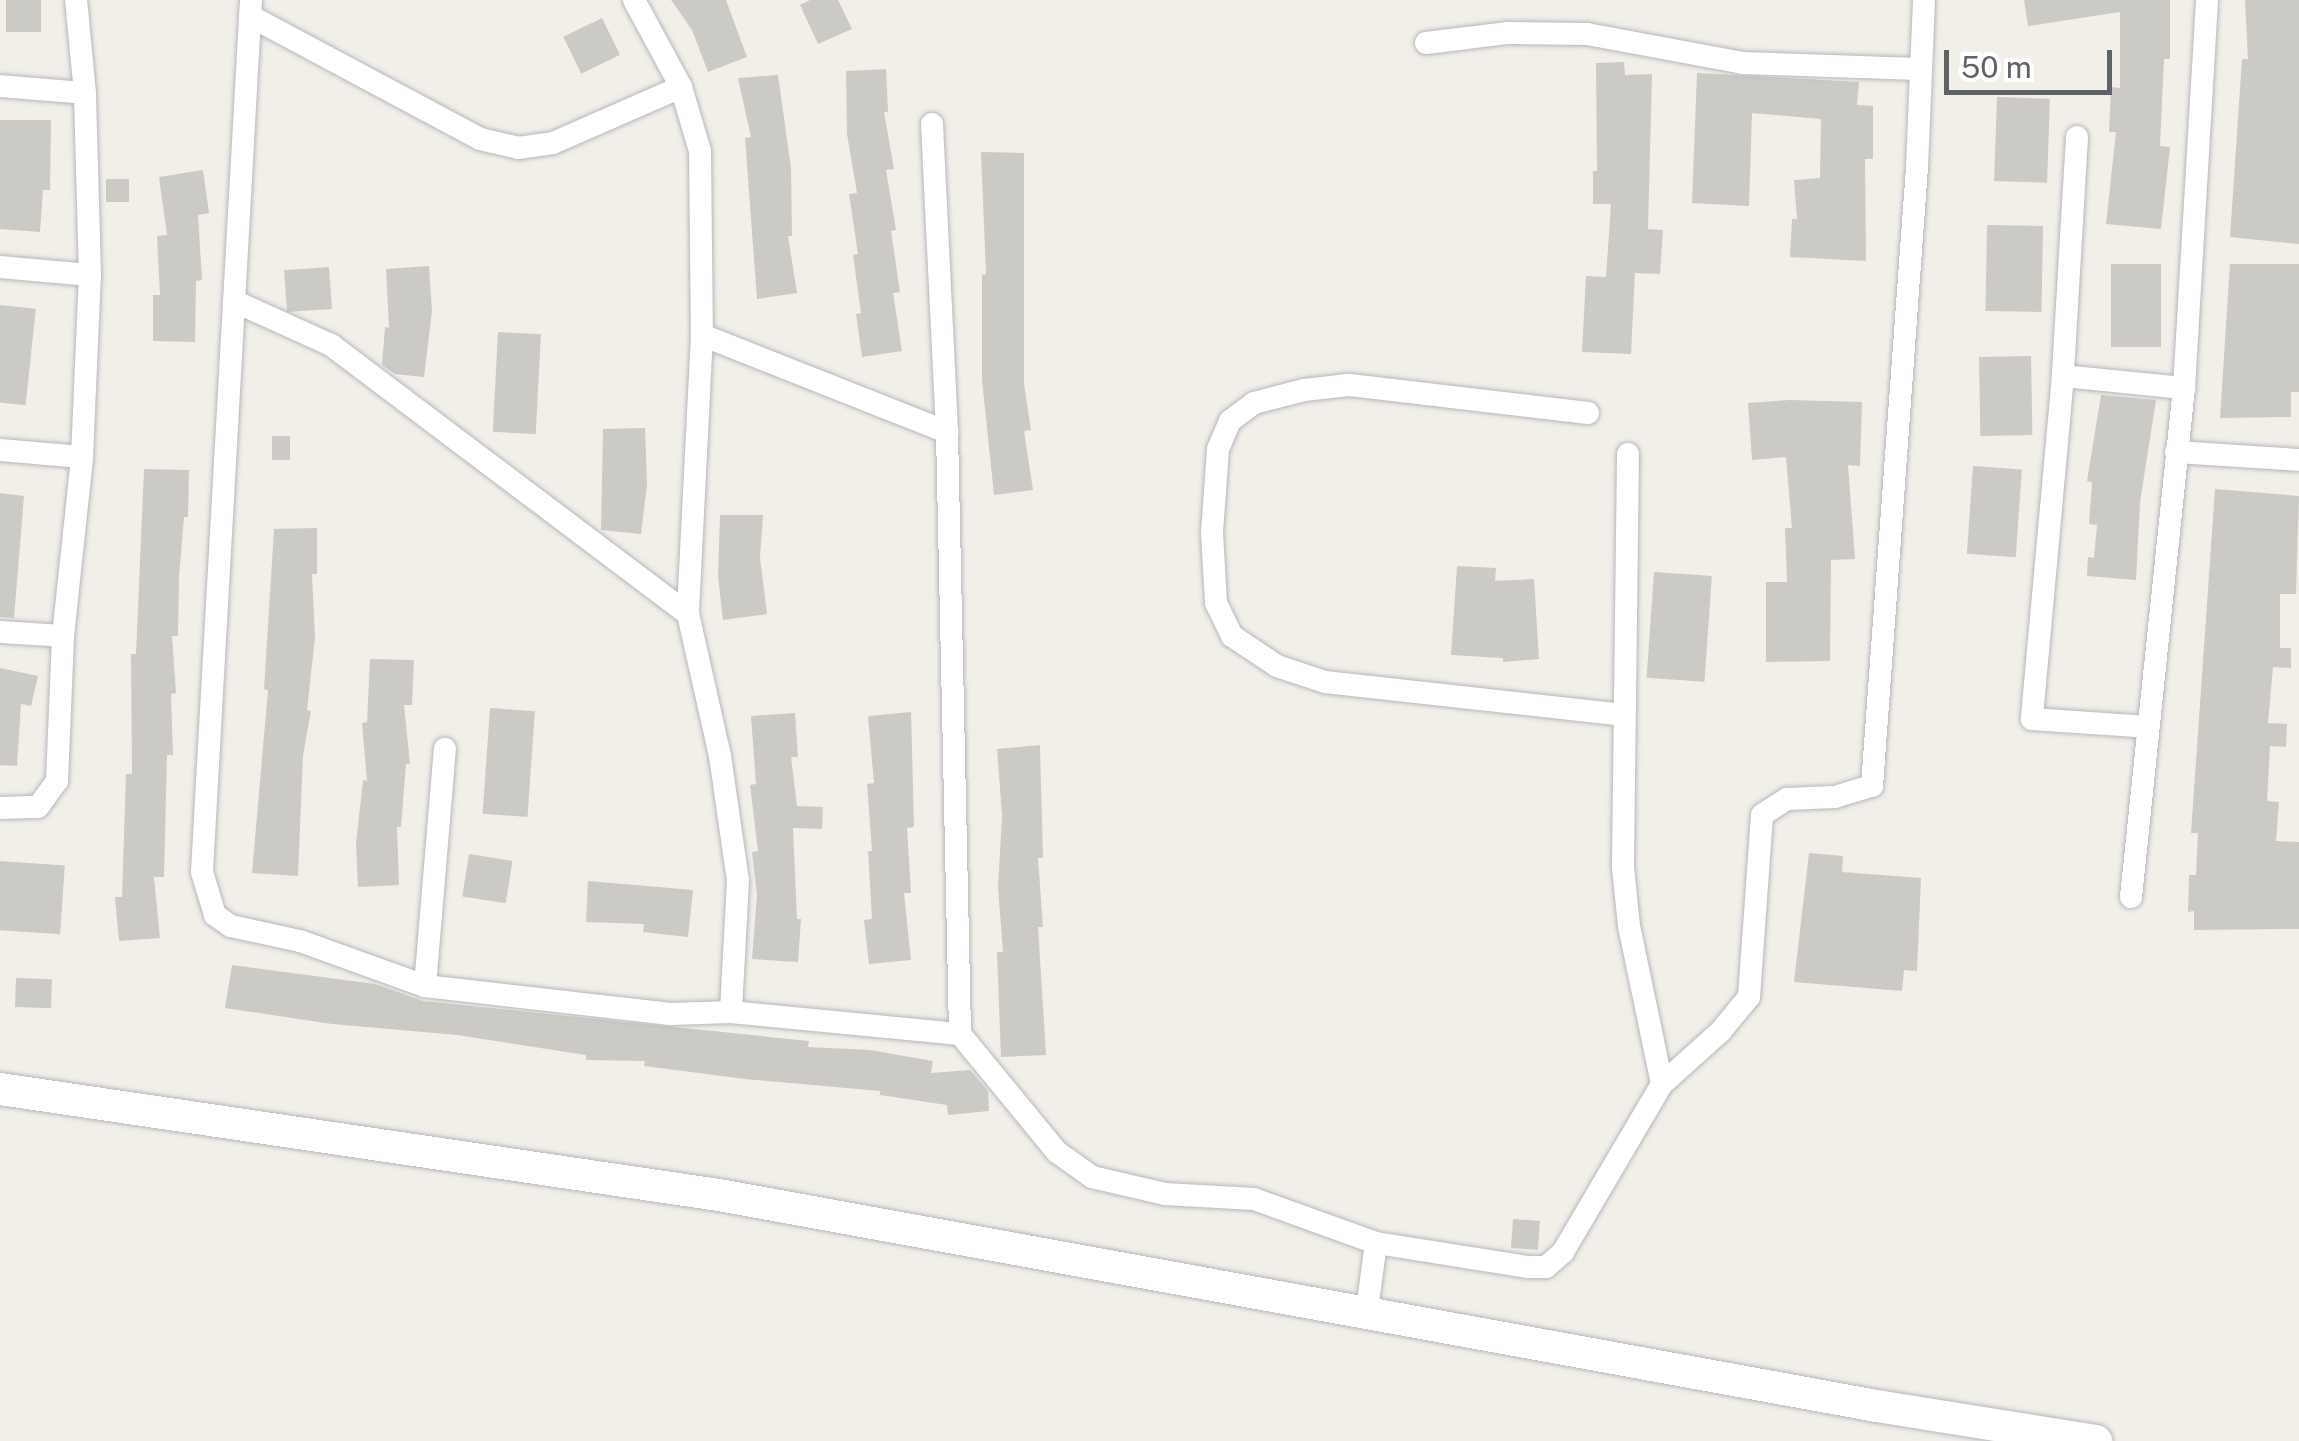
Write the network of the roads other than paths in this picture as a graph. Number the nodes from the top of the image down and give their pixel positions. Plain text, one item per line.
1 (76, 0) edge
2 (634, 0) edge
3 (1924, 0) edge
4 (2207, 0) edge
5 (251, 8) edge
6 (1426, 43) dead end
7 (1918, 69) junction
8 (0, 86) edge
9 (681, 87) junction
10 (85, 93) junction
11 (932, 124) dead end
12 (2077, 137) dead end
13 (0, 267) edge
14 (90, 276) junction
15 (234, 300) junction
16 (702, 335) junction
17 (2063, 376) junction
18 (2184, 388) junction
19 (1588, 413) dead end
20 (947, 432) junction
21 (0, 450) edge
22 (2176, 452) junction
23 (1628, 454) dead end
24 (82, 457) junction
25 (2299, 460) edge
26 (688, 614) junction
27 (0, 632) edge
28 (63, 636) junction
29 (1623, 715) junction
30 (2148, 727) junction
31 (445, 749) dead end
32 (0, 808) edge
33 (2131, 896) dead end
34 (426, 986) junction
35 (732, 1012) junction
36 (960, 1034) junction
37 (1662, 1084) junction
38 (0, 1089) edge
39 (1376, 1244) junction
40 (1366, 1310) junction
41 (2096, 1441) edge

1 - 10 street
2 - 9 street
3 - 7 street
4 - 18 street
5 - 9 street
5 - 15 street
6 - 7 street
7 - 37 street
8 - 10 street
9 - 16 street
10 - 14 street
11 - 20 street
12 - 17 street
13 - 14 street
14 - 24 street
15 - 26 street
15 - 34 street
16 - 20 street
16 - 26 street
17 - 18 street
17 - 30 street
18 - 22 street
19 - 29 street
20 - 36 street
21 - 24 street
22 - 25 street
22 - 30 street
23 - 29 street
24 - 28 street
26 - 35 street
27 - 28 street
28 - 32 street
29 - 37 street
30 - 33 street
31 - 34 street
34 - 35 street
35 - 36 street
36 - 39 street
37 - 39 street
38 - 40 main road
39 - 40 street
40 - 41 main road

